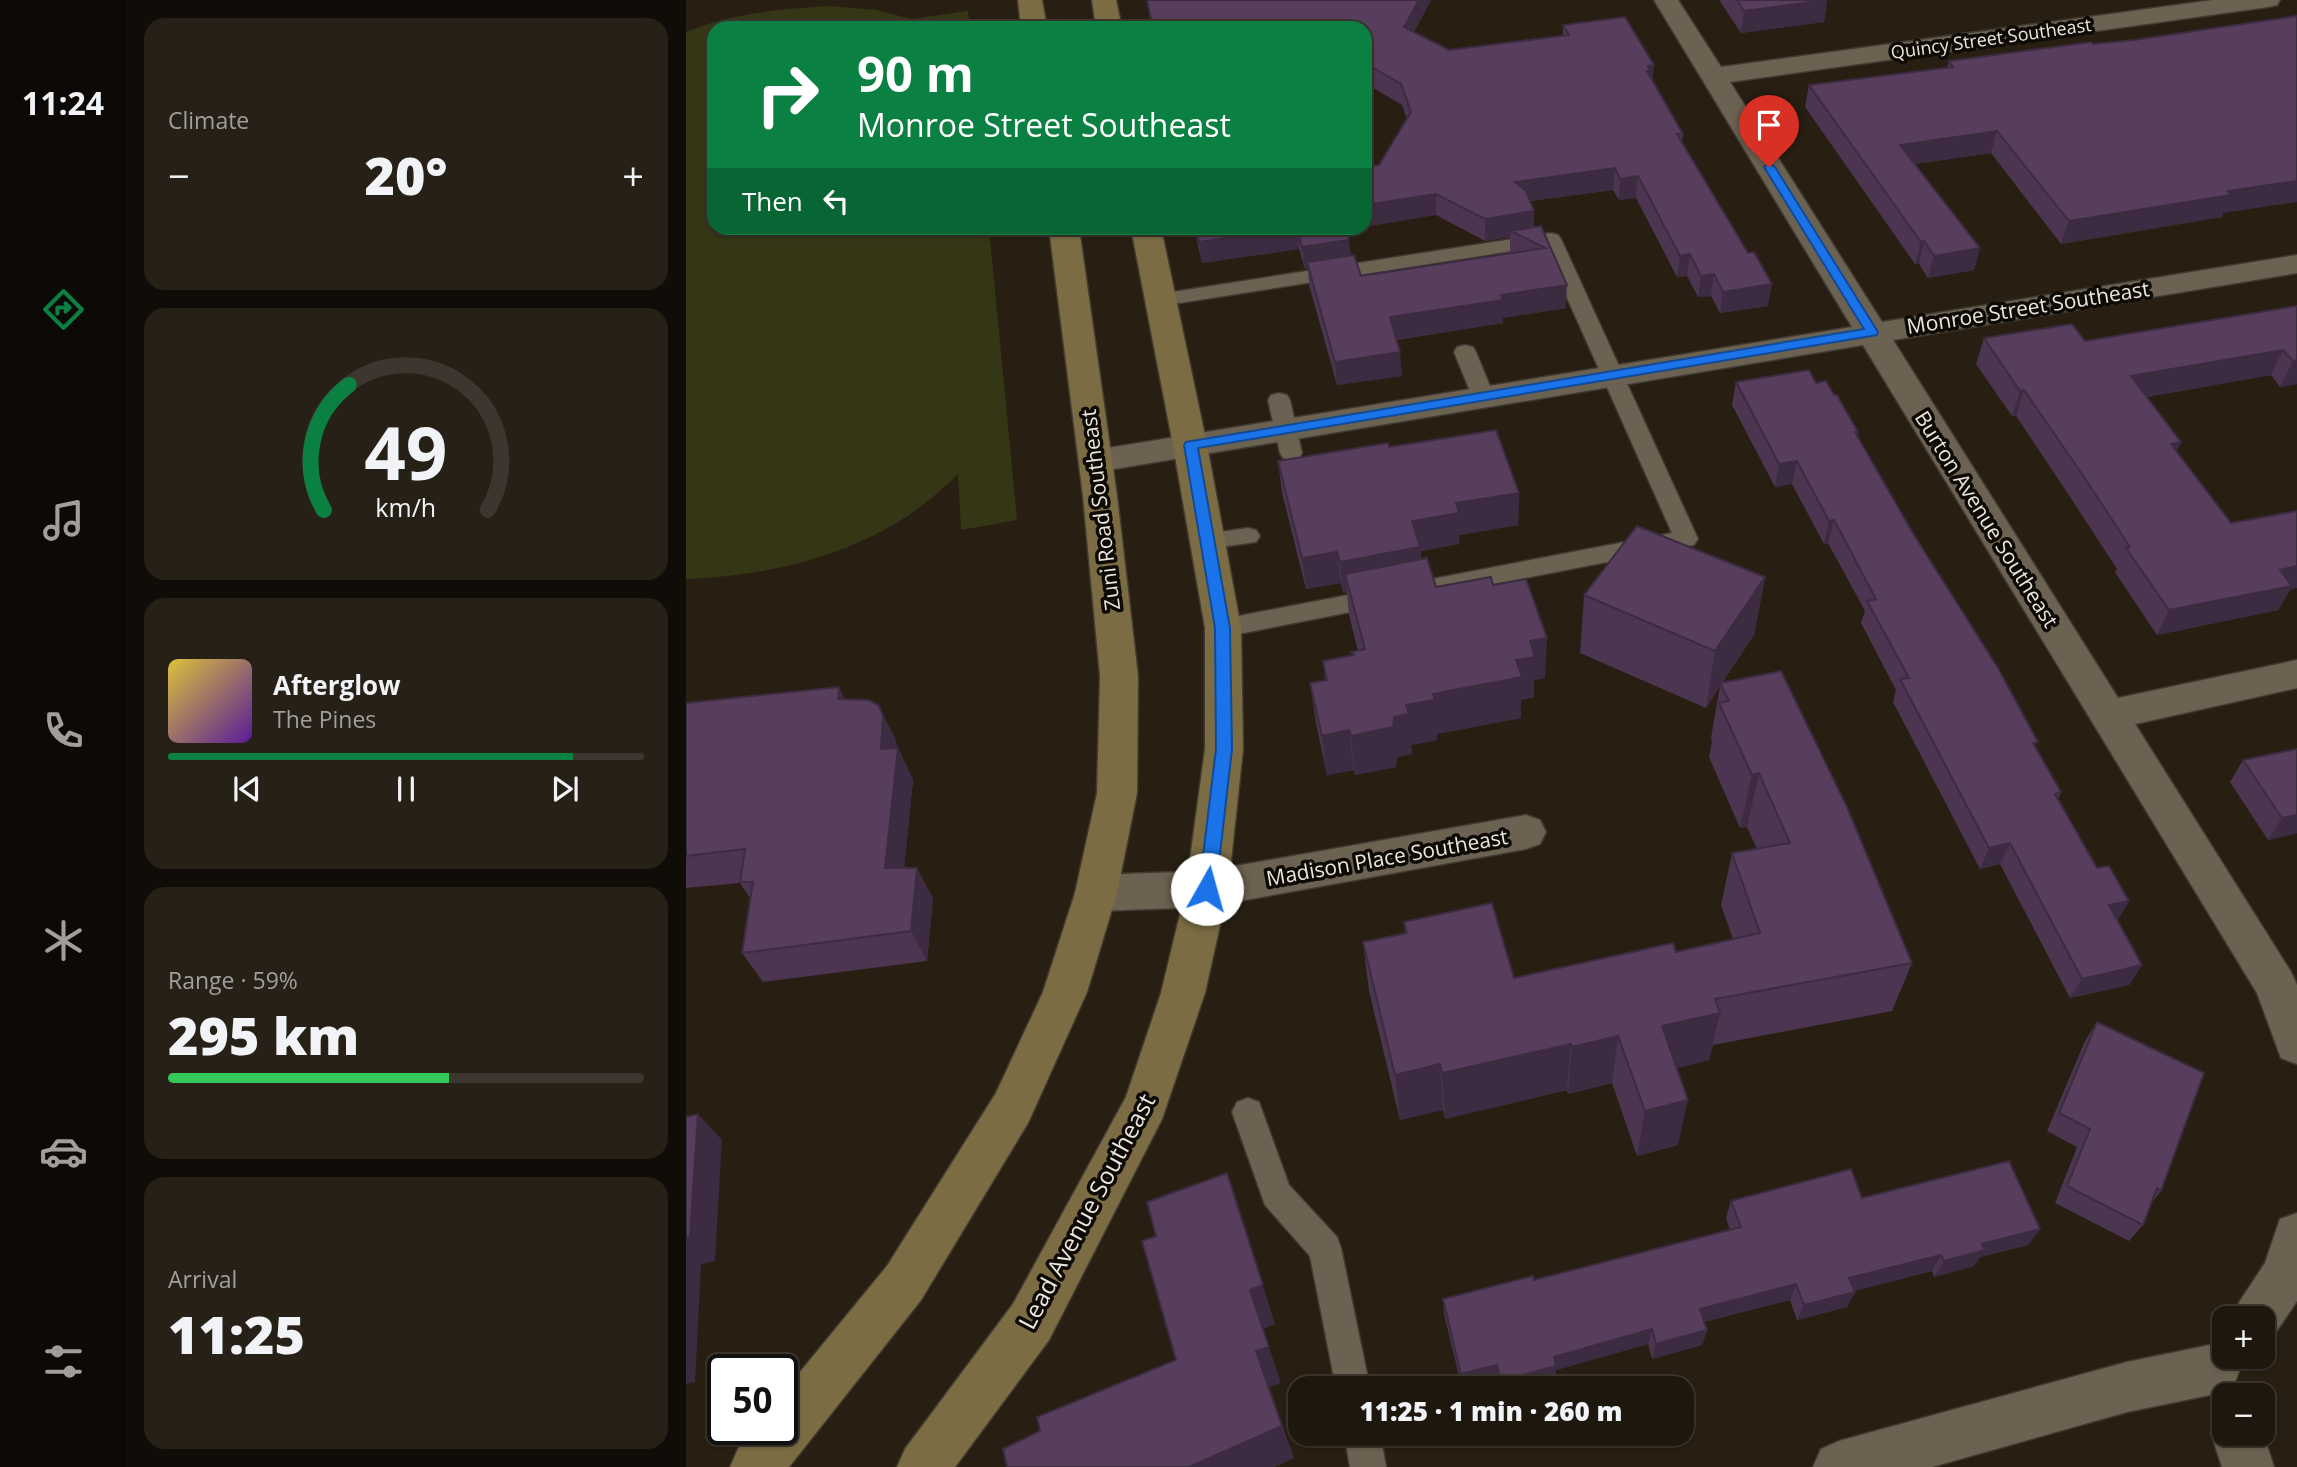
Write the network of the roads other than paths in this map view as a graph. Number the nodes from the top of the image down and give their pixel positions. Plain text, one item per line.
1 (1030, 0) edge
2 (1104, 0) edge
3 (1666, 0) edge
4 (2268, 0) edge
5 (2073, 6) dead end
6 (1033, 21) edge
7 (1108, 21) edge
8 (2091, 24) junction
9 (1713, 76) junction
10 (1065, 235) edge
11 (1147, 235) edge
12 (2297, 264) edge
13 (1160, 300) junction
14 (1872, 332) junction
15 (1465, 352) dead end
16 (1611, 375) junction
17 (1483, 397) junction
18 (1190, 445) junction
19 (1096, 461) junction
20 (1248, 536) dead end
21 (1207, 541) junction
22 (1223, 628) junction
23 (2297, 674) edge
24 (2108, 715) junction
25 (1526, 832) dead end
26 (1207, 889) junction
27 (1096, 893) junction
28 (2297, 1044) edge
29 (1248, 1112) dead end
30 (2297, 1236) edge
31 (2265, 1306) edge
32 (2222, 1374) edge
33 (1351, 1376) edge
34 (1364, 1446) edge
35 (2241, 1446) edge
36 (756, 1467) edge
37 (923, 1467) edge
38 (1368, 1467) edge
39 (1839, 1467) edge
40 (2248, 1467) edge

1 - 6 main road
2 - 7 main road
3 - 9 street, Burton Avenue Southeast
4 - 8 street, Quincy Street Southeast
5 - 8 street
8 - 9 street, Quincy Street Southeast
9 - 14 street, Burton Avenue Southeast
10 - 19 main road, Zuni Road Southeast
11 - 13 main road
12 - 14 street, Monroe Street Southeast
13 - 16 lane
13 - 18 main road
14 - 16 street, Monroe Street Southeast
14 - 24 street, Burton Avenue Southeast
15 - 17 lane
16 - 17 street, Monroe Street Southeast
16 - 22 lane
17 - 18 street, Monroe Street Southeast
18 - 19 street, Monroe Street Southeast
18 - 21 main road
19 - 27 main road, Zuni Road Southeast
20 - 21 lane
21 - 22 main road
22 - 26 main road
23 - 24 street
24 - 28 street, Burton Avenue Southeast
25 - 26 street, Madison Place Southeast
26 - 27 street, Madison Place Southeast
26 - 37 main road, Lead Avenue Southeast
27 - 36 main road
29 - 33 lane
30 - 31 street
32 - 39 street
34 - 38 lane
35 - 40 street

